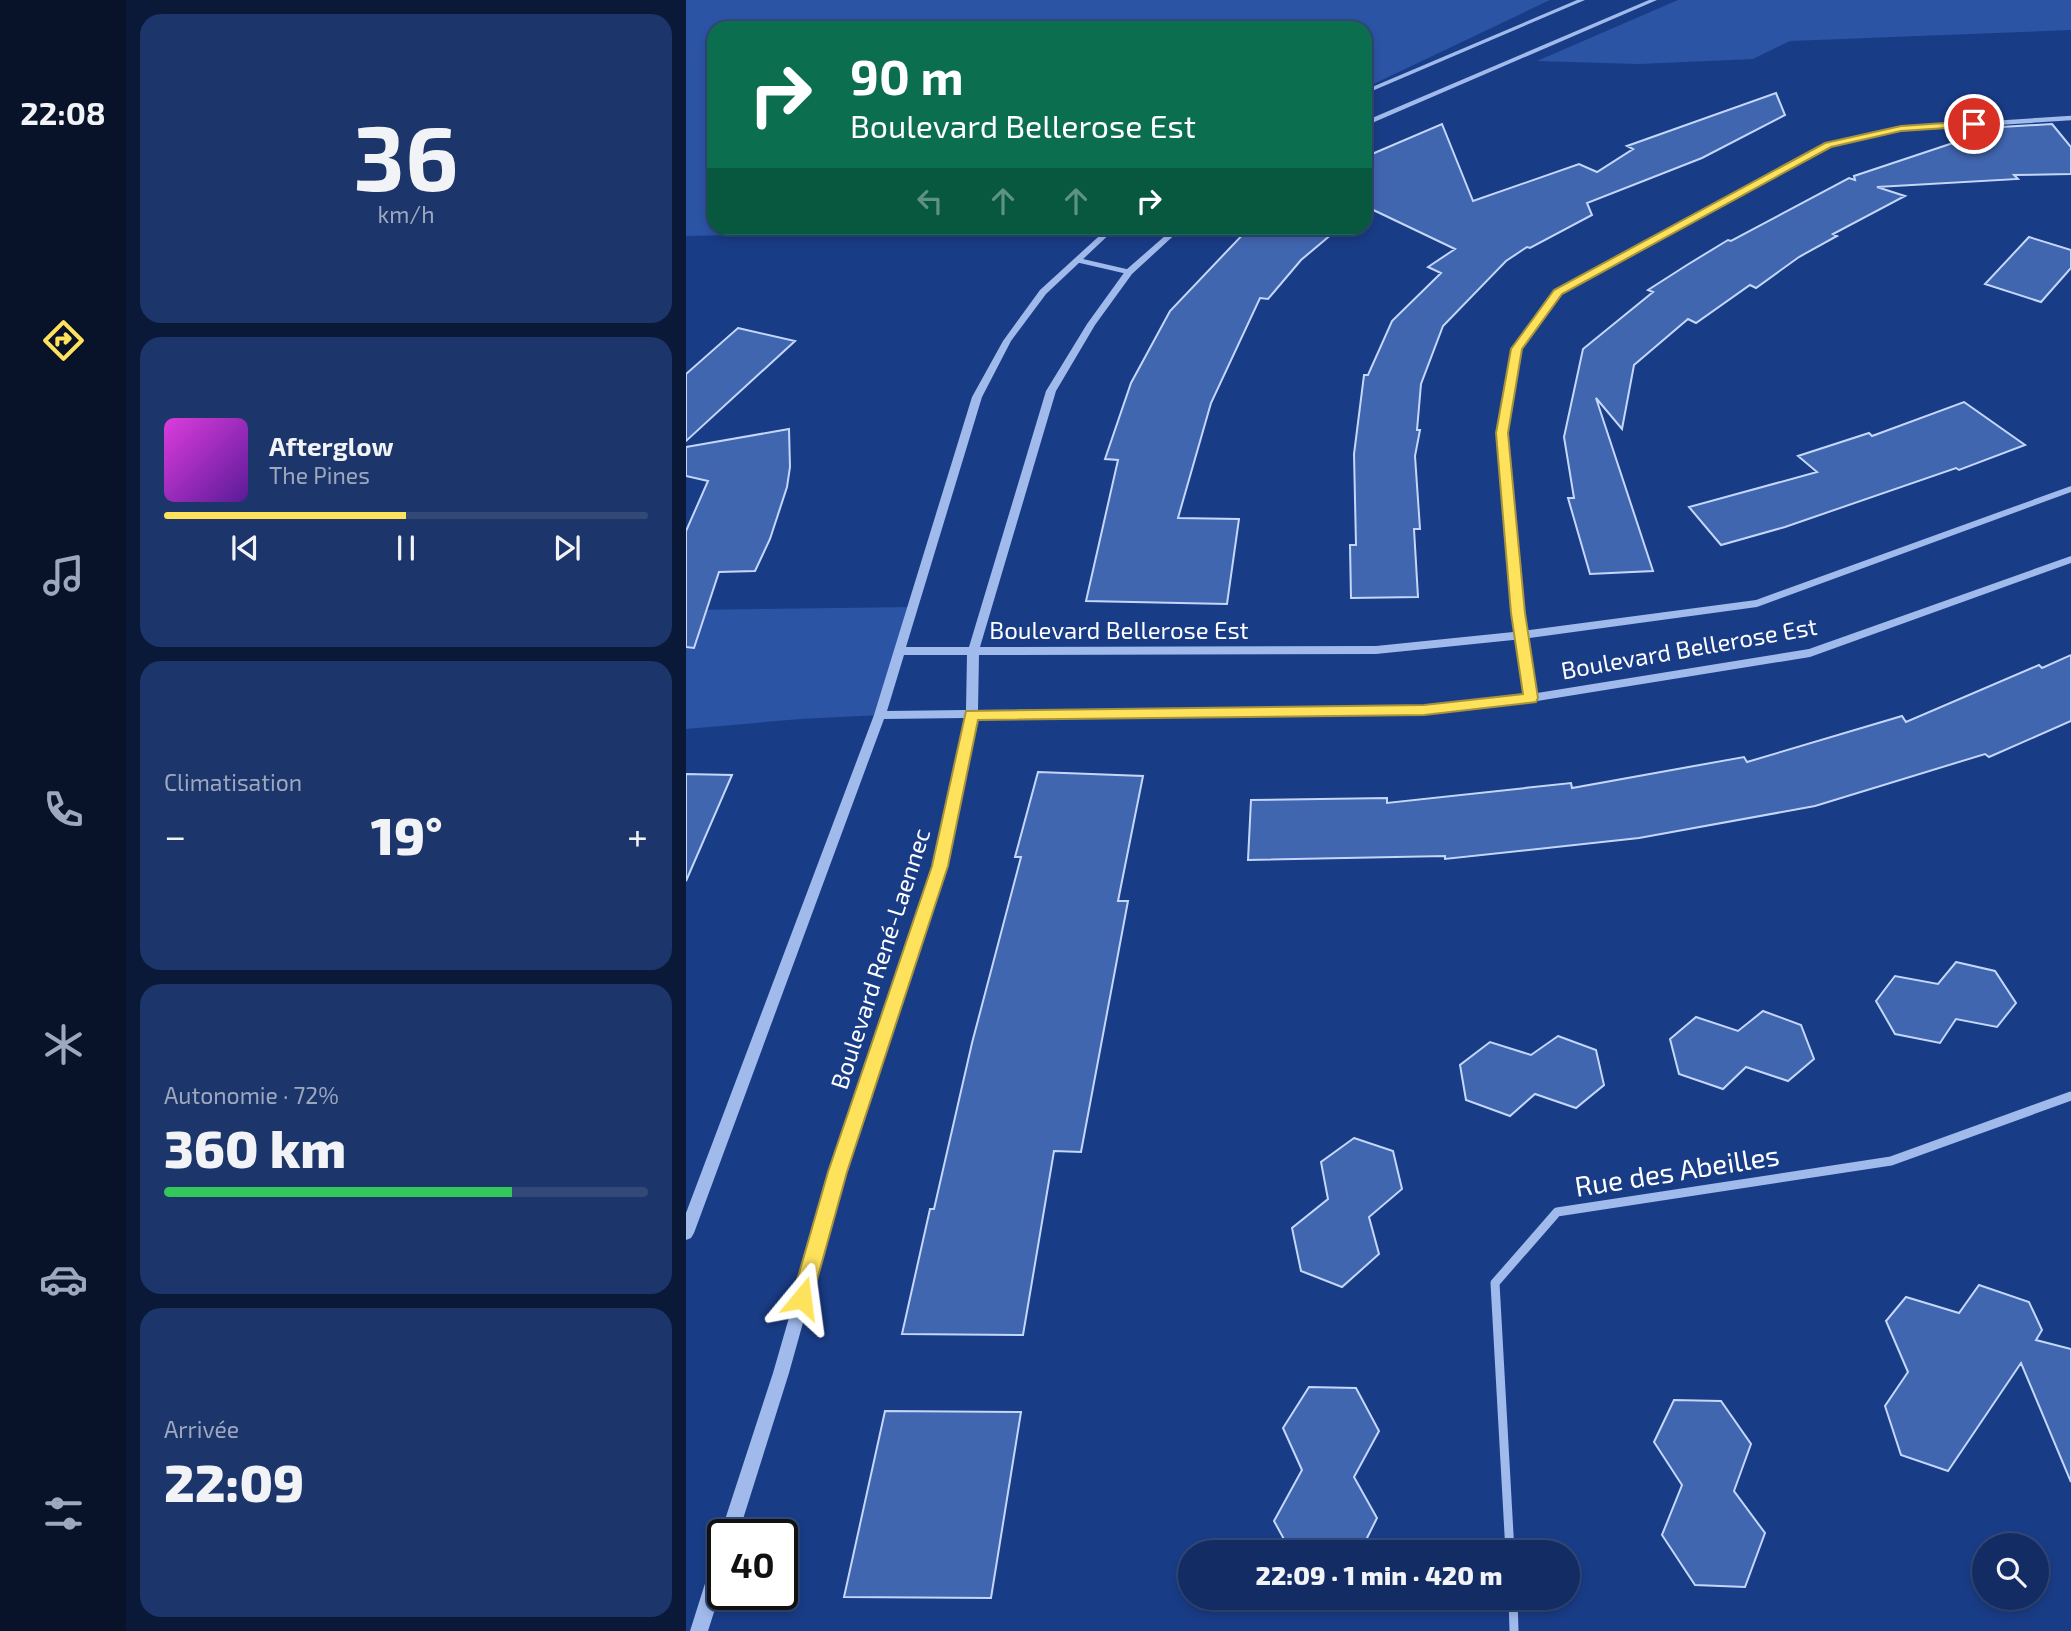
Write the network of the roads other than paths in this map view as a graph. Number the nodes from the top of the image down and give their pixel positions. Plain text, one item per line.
1 (1582, 0) edge
2 (1654, 0) edge
3 (1372, 89) edge
4 (2071, 118) edge
5 (1372, 121) edge
6 (1104, 235) edge
7 (1170, 235) edge
8 (1077, 260) junction
9 (1129, 272) junction
10 (2071, 489) edge
11 (2071, 559) edge
12 (1523, 635) junction
13 (900, 651) junction
14 (973, 653) junction
15 (1531, 698) junction
16 (880, 715) junction
17 (972, 715) junction
18 (2071, 1096) edge
19 (686, 1233) edge
20 (734, 1519) edge
21 (1509, 1540) edge
22 (707, 1606) edge
23 (1513, 1610) edge
24 (699, 1631) edge
25 (1514, 1631) edge

1 - 3 street
2 - 5 street
4 - 12 street
6 - 8 street
7 - 9 street, Boulevard René-Laennec
8 - 9 lane
8 - 13 street
9 - 14 street, Boulevard René-Laennec
10 - 12 street, Boulevard Bellerose Est
11 - 15 street, Boulevard Bellerose Est
12 - 14 street, Boulevard Bellerose Est
12 - 15 street
13 - 14 street, Boulevard Bellerose Est
13 - 16 street
14 - 17 street, Boulevard René-Laennec
15 - 17 street, Boulevard Bellerose Est
16 - 17 street, Boulevard Bellerose Est
16 - 19 street
17 - 20 street, Boulevard René-Laennec
18 - 21 street, Rue des Abeilles
22 - 24 street
23 - 25 street

